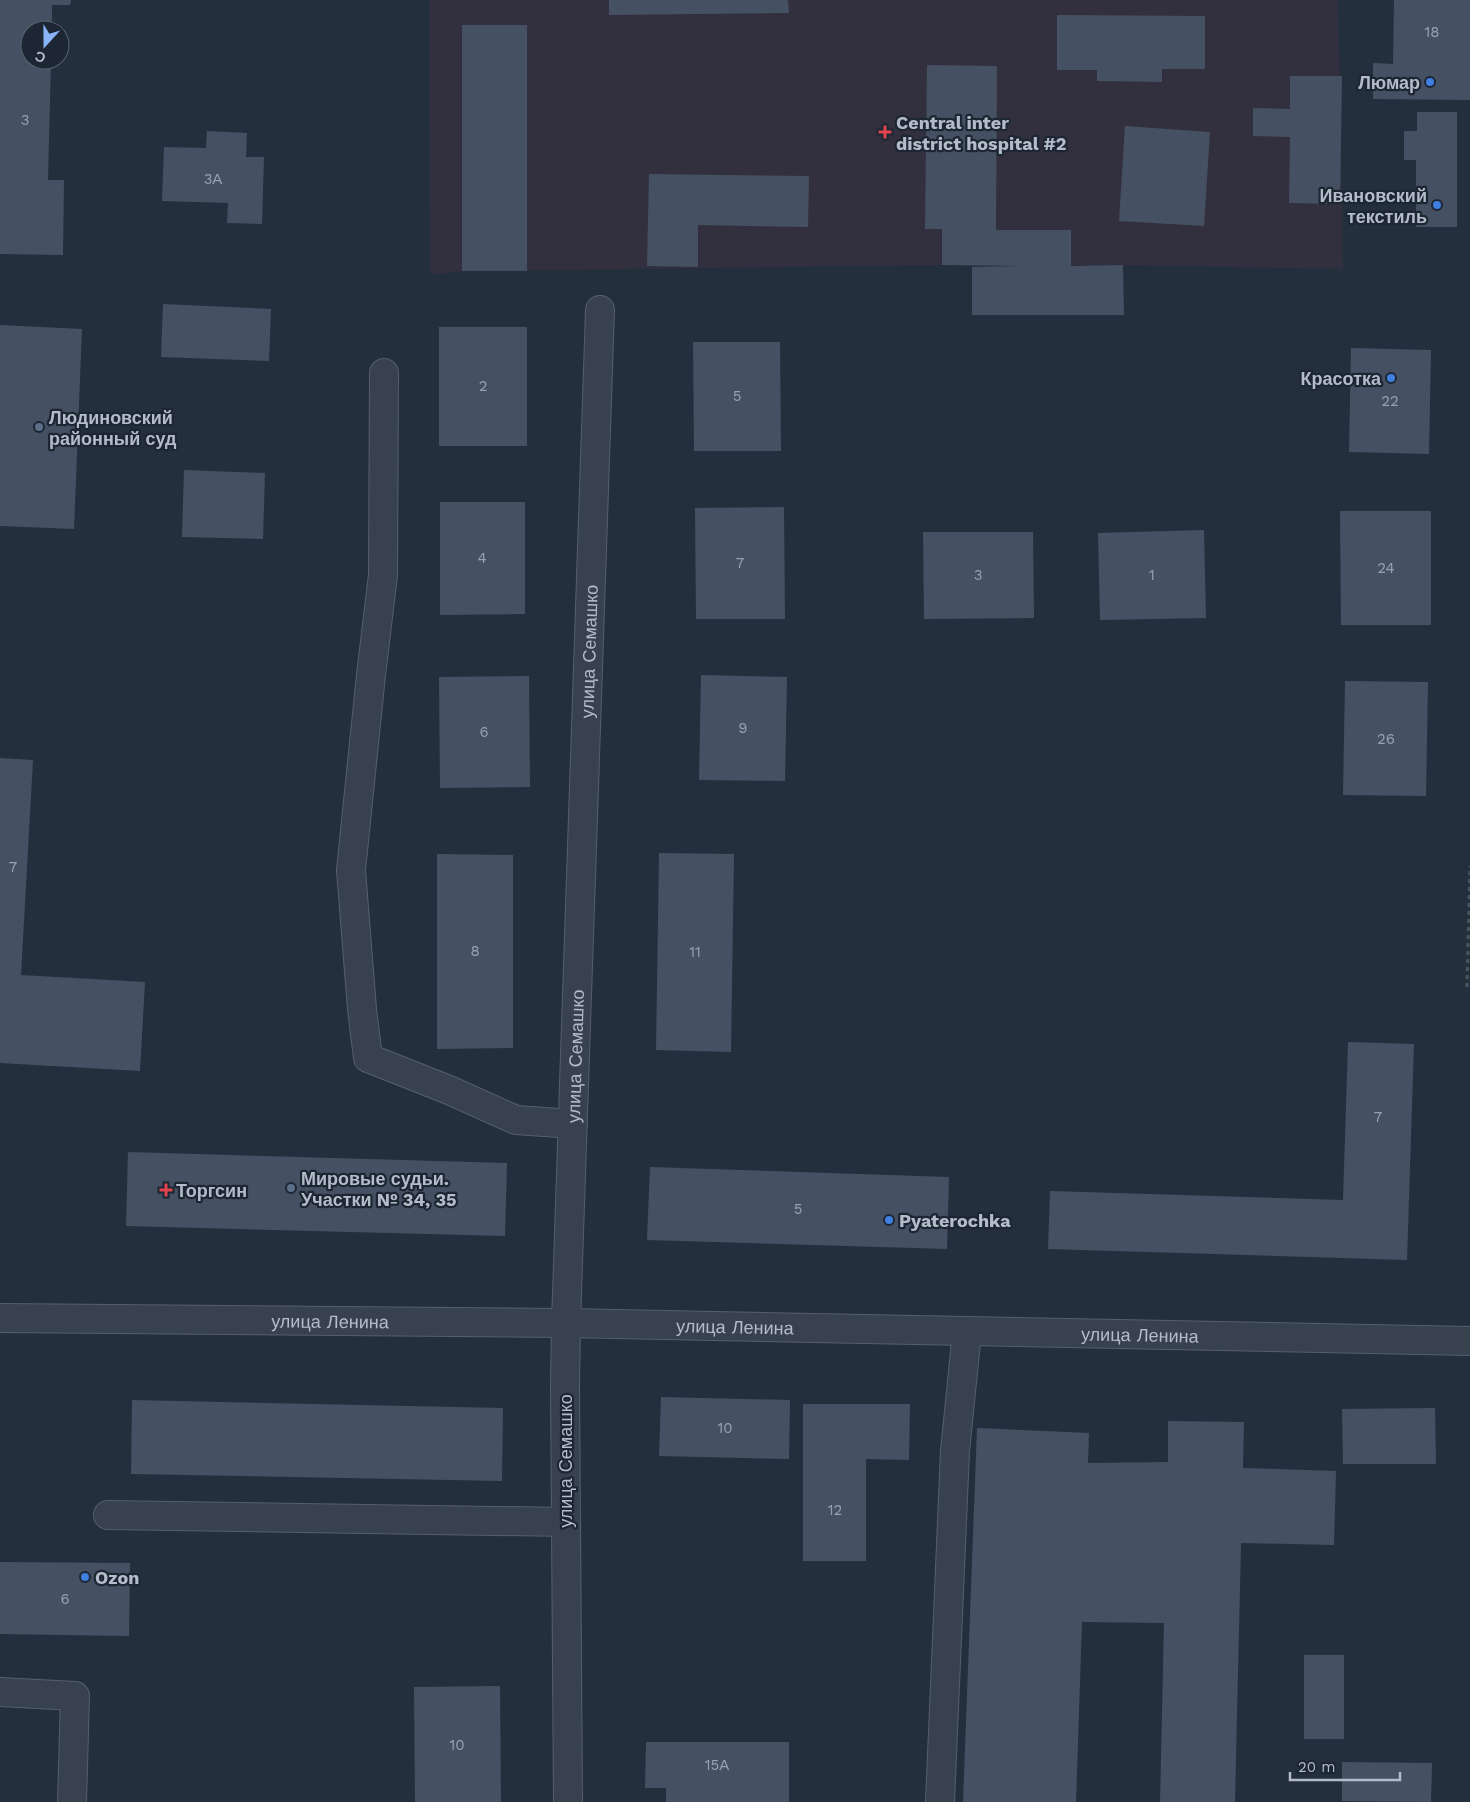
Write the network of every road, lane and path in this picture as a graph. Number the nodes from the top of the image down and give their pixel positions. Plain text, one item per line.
1 (600, 310) dead end
2 (384, 373) dead end
3 (1470, 866) edge
4 (1467, 987) dead end
5 (573, 1124) junction
6 (0, 1318) edge
7 (566, 1323) junction
8 (967, 1332) junction
9 (1470, 1341) edge
10 (108, 1515) dead end
11 (566, 1522) junction
12 (0, 1692) edge
13 (72, 1802) edge
14 (568, 1802) edge
15 (940, 1802) edge

1 - 5 street, улица Семашко
2 - 5 street
3 - 4 path
5 - 7 street, улица Семашко
6 - 7 street, улица Ленина
7 - 8 street, улица Ленина
7 - 11 street, улица Семашко
8 - 9 street, улица Ленина
8 - 15 street
10 - 11 street
11 - 14 street, улица Семашко
12 - 13 street

